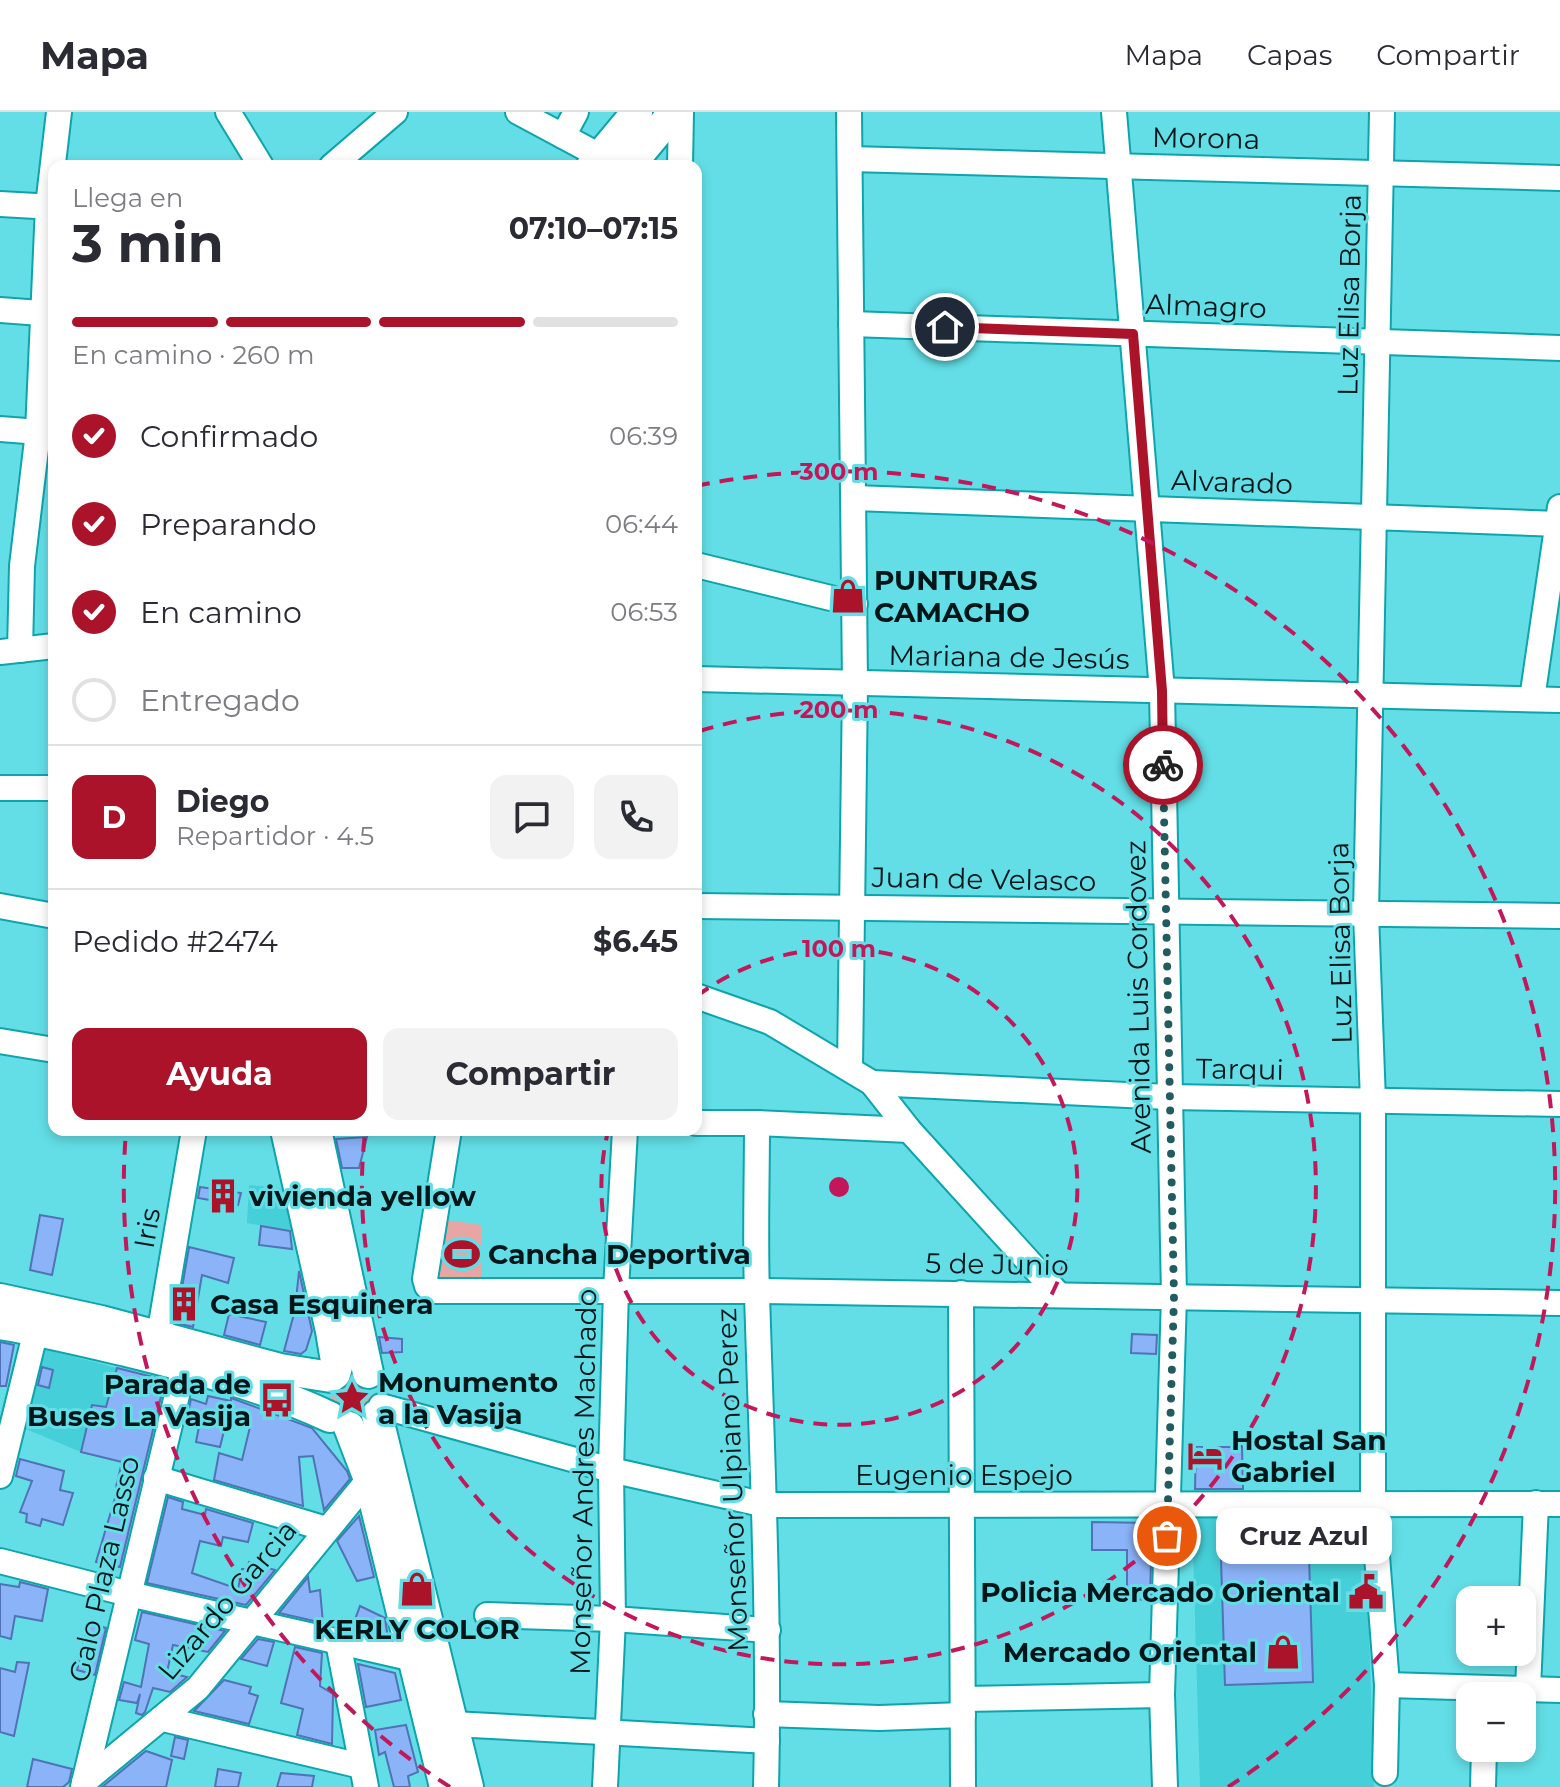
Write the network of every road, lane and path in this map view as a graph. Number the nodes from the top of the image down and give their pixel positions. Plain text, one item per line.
1 (59, 112) edge
2 (395, 112) edge
3 (518, 112) edge
4 (576, 112) edge
5 (637, 112) edge
6 (674, 112) edge
7 (681, 112) edge
8 (849, 112) edge
9 (1114, 112) edge
10 (1382, 112) edge
11 (240, 117) edge
12 (563, 136) junction
13 (850, 159) junction
14 (55, 160) edge
15 (258, 160) edge
16 (339, 160) edge
17 (602, 160) edge
18 (609, 160) edge
19 (611, 160) edge
20 (680, 160) edge
21 (1119, 166) junction
22 (1381, 173) junction
23 (1560, 178) edge
24 (0, 204) edge
25 (48, 206) edge
26 (0, 310) edge
27 (48, 313) edge
28 (851, 324) junction
29 (1133, 334) junction
30 (1378, 342) junction
31 (1560, 348) edge
32 (48, 373) edge
33 (0, 429) edge
34 (46, 433) edge
35 (854, 498) junction
36 (1147, 509) junction
37 (1374, 517) junction
38 (1559, 518) edge
39 (11, 565) edge
40 (702, 566) edge
41 (855, 604) junction
42 (48, 647) edge
43 (10, 651) edge
44 (702, 679) edge
45 (855, 684) junction
46 (1162, 691) junction
47 (1371, 696) junction
48 (1532, 699) junction
49 (1560, 700) edge
50 (0, 788) edge
51 (48, 788) edge
52 (0, 906) edge
53 (702, 906) edge
54 (852, 908) junction
55 (1166, 911) junction
56 (1366, 914) junction
57 (48, 915) edge
58 (1560, 916) edge
59 (702, 998) edge
60 (0, 1041) edge
61 (48, 1049) edge
62 (850, 1068) junction
63 (872, 1083) junction
64 (1169, 1097) junction
65 (1373, 1101) junction
66 (1560, 1104) edge
67 (702, 1123) edge
68 (757, 1123) junction
69 (909, 1130) junction
70 (193, 1136) edge
71 (287, 1136) edge
72 (317, 1136) edge
73 (448, 1136) edge
74 (625, 1136) edge
75 (616, 1290) junction
76 (757, 1291) junction
77 (961, 1293) junction
78 (1059, 1295) junction
79 (1174, 1296) junction
80 (0, 1299) edge
81 (1373, 1299) junction
82 (1560, 1303) edge
83 (0, 1324) edge
84 (36, 1330) junction
85 (331, 1331) junction
86 (159, 1336) junction
87 (184, 1366) junction
88 (368, 1373) junction
89 (333, 1376) junction
90 (296, 1387) junction
91 (379, 1410) junction
92 (340, 1422) junction
93 (611, 1470) junction
94 (367, 1473) junction
95 (0, 1476) edge
96 (156, 1478) junction
97 (1548, 1503) edge
98 (1168, 1504) junction
99 (1373, 1504) junction
100 (766, 1505) junction
101 (961, 1505) junction
102 (326, 1529) junction
103 (0, 1561) edge
104 (129, 1594) junction
105 (487, 1615) dead end
106 (613, 1619) junction
107 (250, 1622) junction
108 (768, 1630) junction
109 (338, 1642) junction
110 (414, 1659) junction
111 (1529, 1682) edge
112 (1387, 1685) junction
113 (1536, 1689) edge
114 (1456, 1690) edge
115 (1560, 1690) edge
116 (1162, 1695) junction
117 (964, 1707) junction
118 (766, 1714) junction
119 (163, 1719) junction
120 (453, 1724) junction
121 (607, 1732) junction
122 (767, 1741) junction
123 (1484, 1762) edge
124 (1385, 1773) dead end
125 (364, 1777) edge
126 (84, 1784) edge
127 (445, 1787) edge
128 (468, 1787) edge
129 (605, 1787) edge
130 (766, 1787) edge
131 (963, 1787) edge
132 (1165, 1787) edge
133 (1483, 1787) edge

1 - 14 street
2 - 16 street
3 - 12 street
4 - 12 street
5 - 18 main road
6 - 19 main road
7 - 20 street
8 - 13 street
9 - 21 street, Avenida Luis Cordovez
10 - 22 street, Luz Elisa Borja
11 - 15 street
12 - 17 street
13 - 21 street, Morona
13 - 28 street
21 - 22 street, Morona
21 - 29 street, Avenida Luis Cordovez
22 - 23 street, Morona
22 - 30 street, Luz Elisa Borja
24 - 25 street
26 - 27 street
28 - 29 street, Almagro
28 - 35 street
29 - 30 street, Almagro
29 - 36 street, Avenida Luis Cordovez
30 - 31 street, Almagro
30 - 37 street, Luz Elisa Borja
32 - 34 street
33 - 34 street
34 - 39 street
35 - 36 street, Alvarado
35 - 41 street
36 - 37 street, Alvarado
36 - 46 street, Avenida Luis Cordovez
37 - 38 street, Alvarado
37 - 47 street, Luz Elisa Borja
38 - 48 street
39 - 43 street
40 - 41 street
41 - 45 street
42 - 43 street
44 - 45 street, Mariana de Jesús
45 - 46 street, Mariana de Jesús
45 - 54 street
46 - 47 street, Mariana de Jesús
46 - 55 street, Avenida Luis Cordovez
47 - 48 street, Mariana de Jesús
47 - 56 street, Luz Elisa Borja
48 - 49 street, Mariana de Jesús
50 - 51 street
52 - 57 street
53 - 54 street, Juan de Velasco
54 - 55 street, Juan de Velasco
54 - 62 street
55 - 56 street, Juan de Velasco
55 - 64 street, Avenida Luis Cordovez
56 - 58 street, Juan de Velasco
56 - 65 street, Luz Elisa Borja
59 - 62 street
60 - 61 street
62 - 63 street
63 - 64 street, Tarqui
63 - 69 street
64 - 65 street, Tarqui
64 - 79 street, Avenida Luis Cordovez
65 - 66 street, Tarqui
65 - 81 street, Luz Elisa Borja
67 - 68 street
68 - 69 street
68 - 76 street, Monseñor Ulpiano Perez
69 - 78 street
70 - 86 street, Iris
71 - 85 main road
72 - 88 main road
73 - 75 street, 5 de Junio
74 - 75 street, Monseñor Andres Machado
75 - 76 street, 5 de Junio
75 - 93 street, Monseñor Andres Machado
76 - 77 street, 5 de Junio
76 - 100 street, Monseñor Ulpiano Perez
77 - 78 street, 5 de Junio
77 - 101 street
78 - 79 street, 5 de Junio
79 - 81 street, 5 de Junio
79 - 98 street, Avenida Luis Cordovez
80 - 86 main road
81 - 82 street, 5 de Junio
81 - 99 street, Luz Elisa Borja
83 - 84 main road
84 - 87 main road
84 - 95 street
85 - 89 main road
85 - 90 main road
86 - 90 main road
87 - 90 main road
87 - 96 street, Galo Plaza Lasso
88 - 89 main road
88 - 91 main road
89 - 90 main road
89 - 92 main road
90 - 92 main road
90 - 94 main road
91 - 92 main road
91 - 93 street, Eugenio Espejo
91 - 120 main road
92 - 94 main road
93 - 100 street, Eugenio Espejo
93 - 106 street, Monseñor Andres Machado
94 - 102 street, Lizardo Garcia
94 - 110 main road
96 - 102 street
96 - 104 street, Galo Plaza Lasso
97 - 99 street, Eugenio Espejo
97 - 111 street
98 - 99 street, Eugenio Espejo
98 - 101 street, Eugenio Espejo
98 - 116 street, Avenida Luis Cordovez
99 - 112 street, Luz Elisa Borja
100 - 101 street, Eugenio Espejo
100 - 108 street, Monseñor Ulpiano Perez
101 - 117 street
102 - 107 street, Lizardo Garcia
103 - 104 street
104 - 107 street
104 - 126 street, Galo Plaza Lasso
105 - 106 street
106 - 108 street
106 - 121 street, Monseñor Andres Machado
107 - 109 street
107 - 119 street, Lizardo Garcia
108 - 118 street, Monseñor Ulpiano Perez
109 - 110 street
109 - 125 street
110 - 127 main road
112 - 114 street
112 - 124 street, Luz Elisa Borja
113 - 115 street
116 - 117 street
116 - 132 street, Avenida Luis Cordovez
117 - 118 street
117 - 131 street
118 - 122 street, Monseñor Ulpiano Perez
119 - 125 street
119 - 126 street, Lizardo Garcia
120 - 121 street
120 - 128 main road
121 - 122 street
121 - 129 street, Monseñor Andres Machado
122 - 130 street, Monseñor Ulpiano Perez
123 - 133 street

